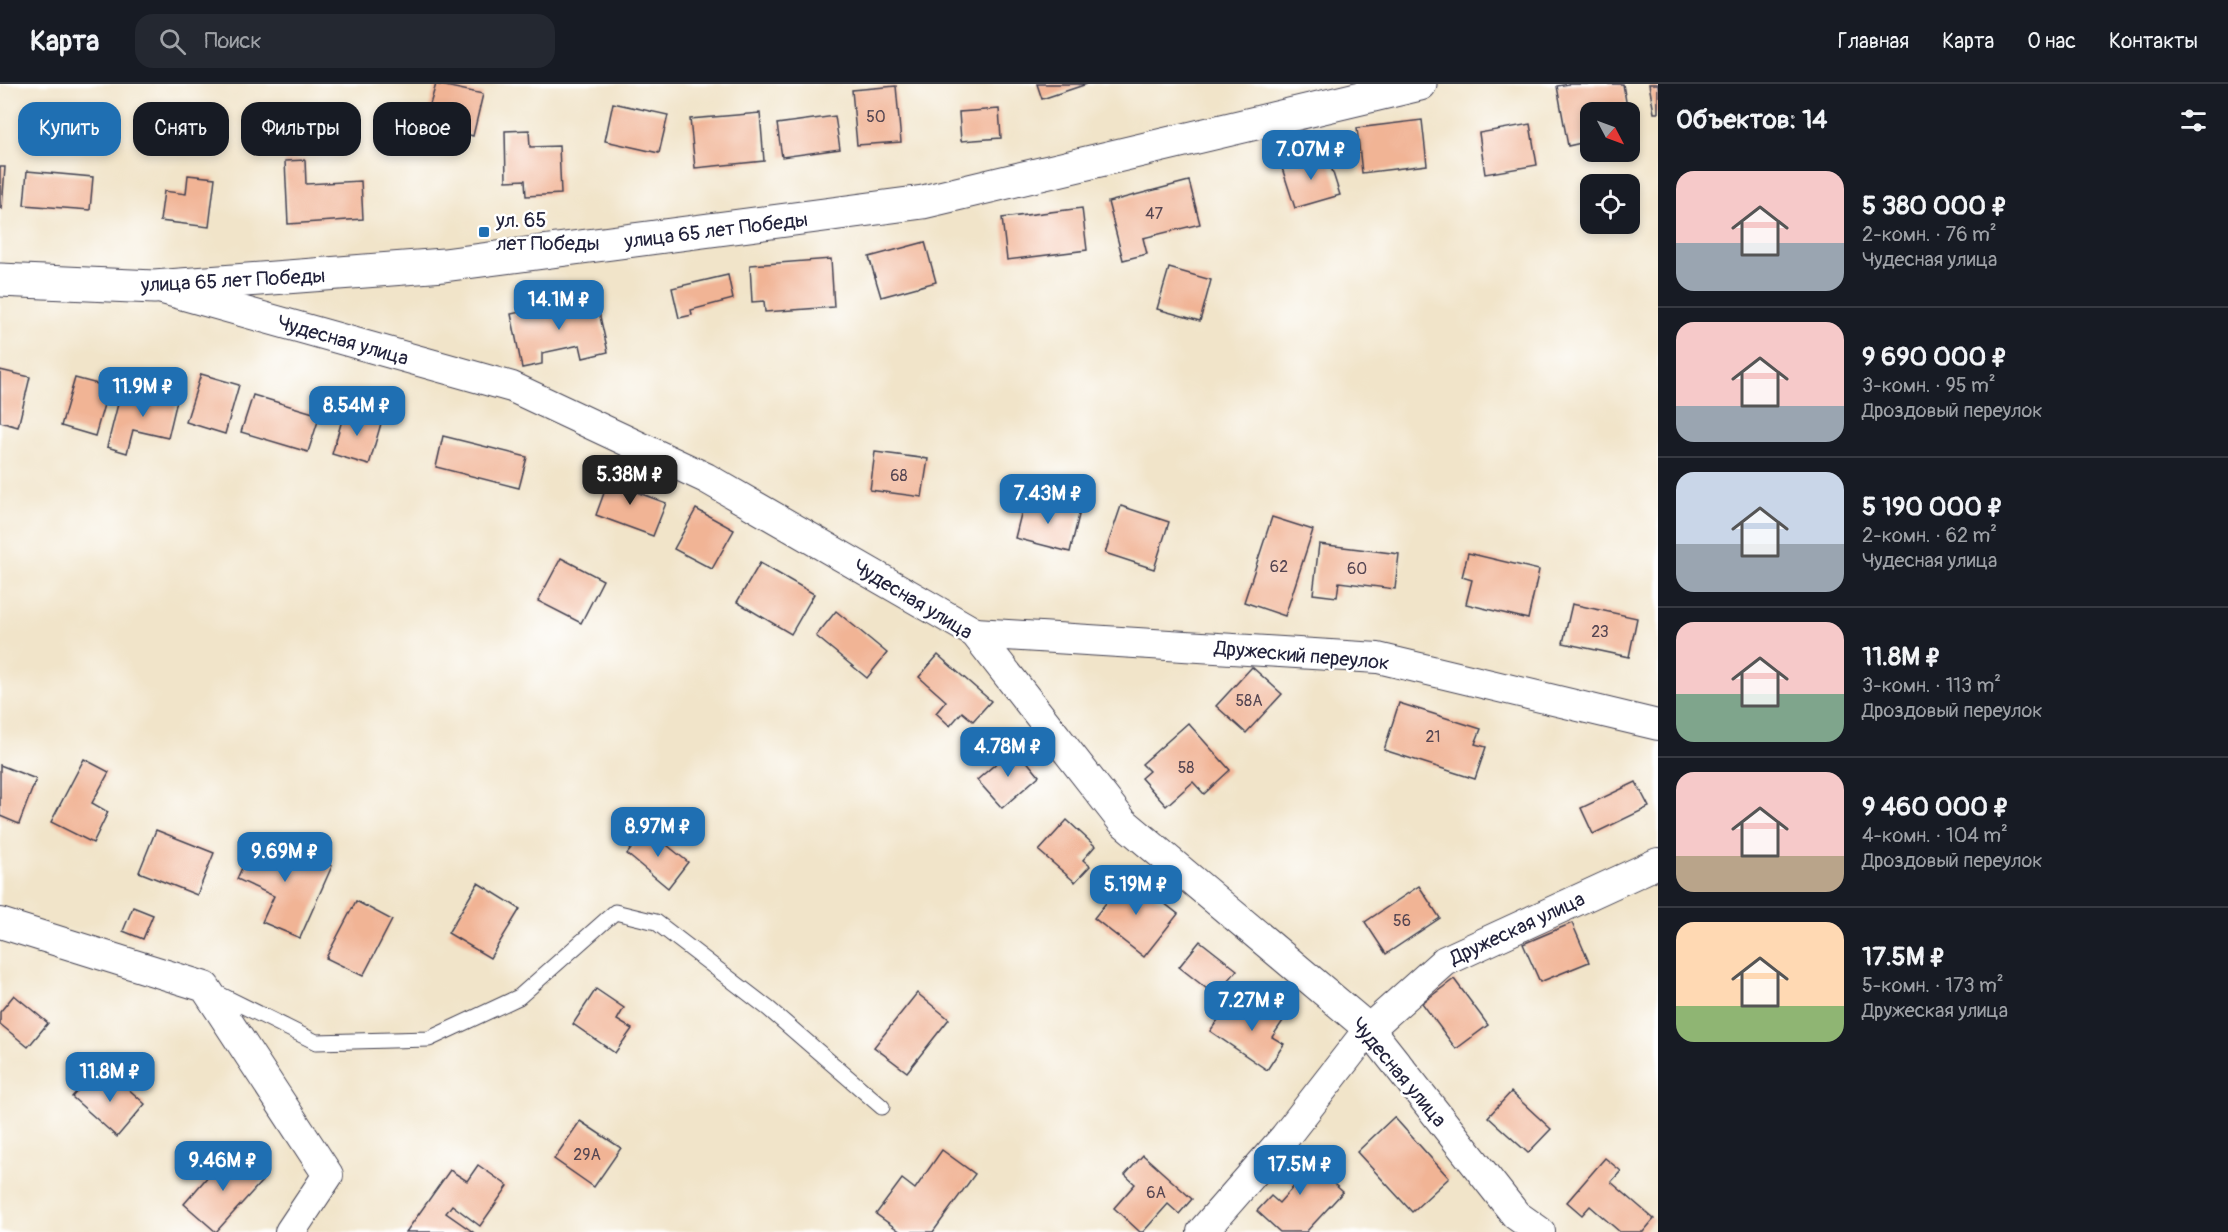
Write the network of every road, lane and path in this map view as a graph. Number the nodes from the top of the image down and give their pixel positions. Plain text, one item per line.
1 (1420, 84) edge
2 (0, 280) edge
3 (154, 287) junction
4 (975, 633) junction
5 (1658, 725) edge
6 (1658, 862) edge
7 (0, 923) edge
8 (205, 987) junction
9 (1369, 1029) junction
10 (882, 1107) dead end
11 (290, 1232) edge
12 (1202, 1232) edge
13 (1540, 1232) edge

1 - 3 street, улица 65 лет Победы
2 - 3 street, улица 65 лет Победы
3 - 4 street, Чудесная улица
4 - 5 street, Дружеский переулок
4 - 9 street, Чудесная улица
6 - 9 street, Дружеская улица
7 - 8 street
8 - 10 lane
8 - 11 street
9 - 12 street, Дружеская улица
9 - 13 street, Чудесная улица

